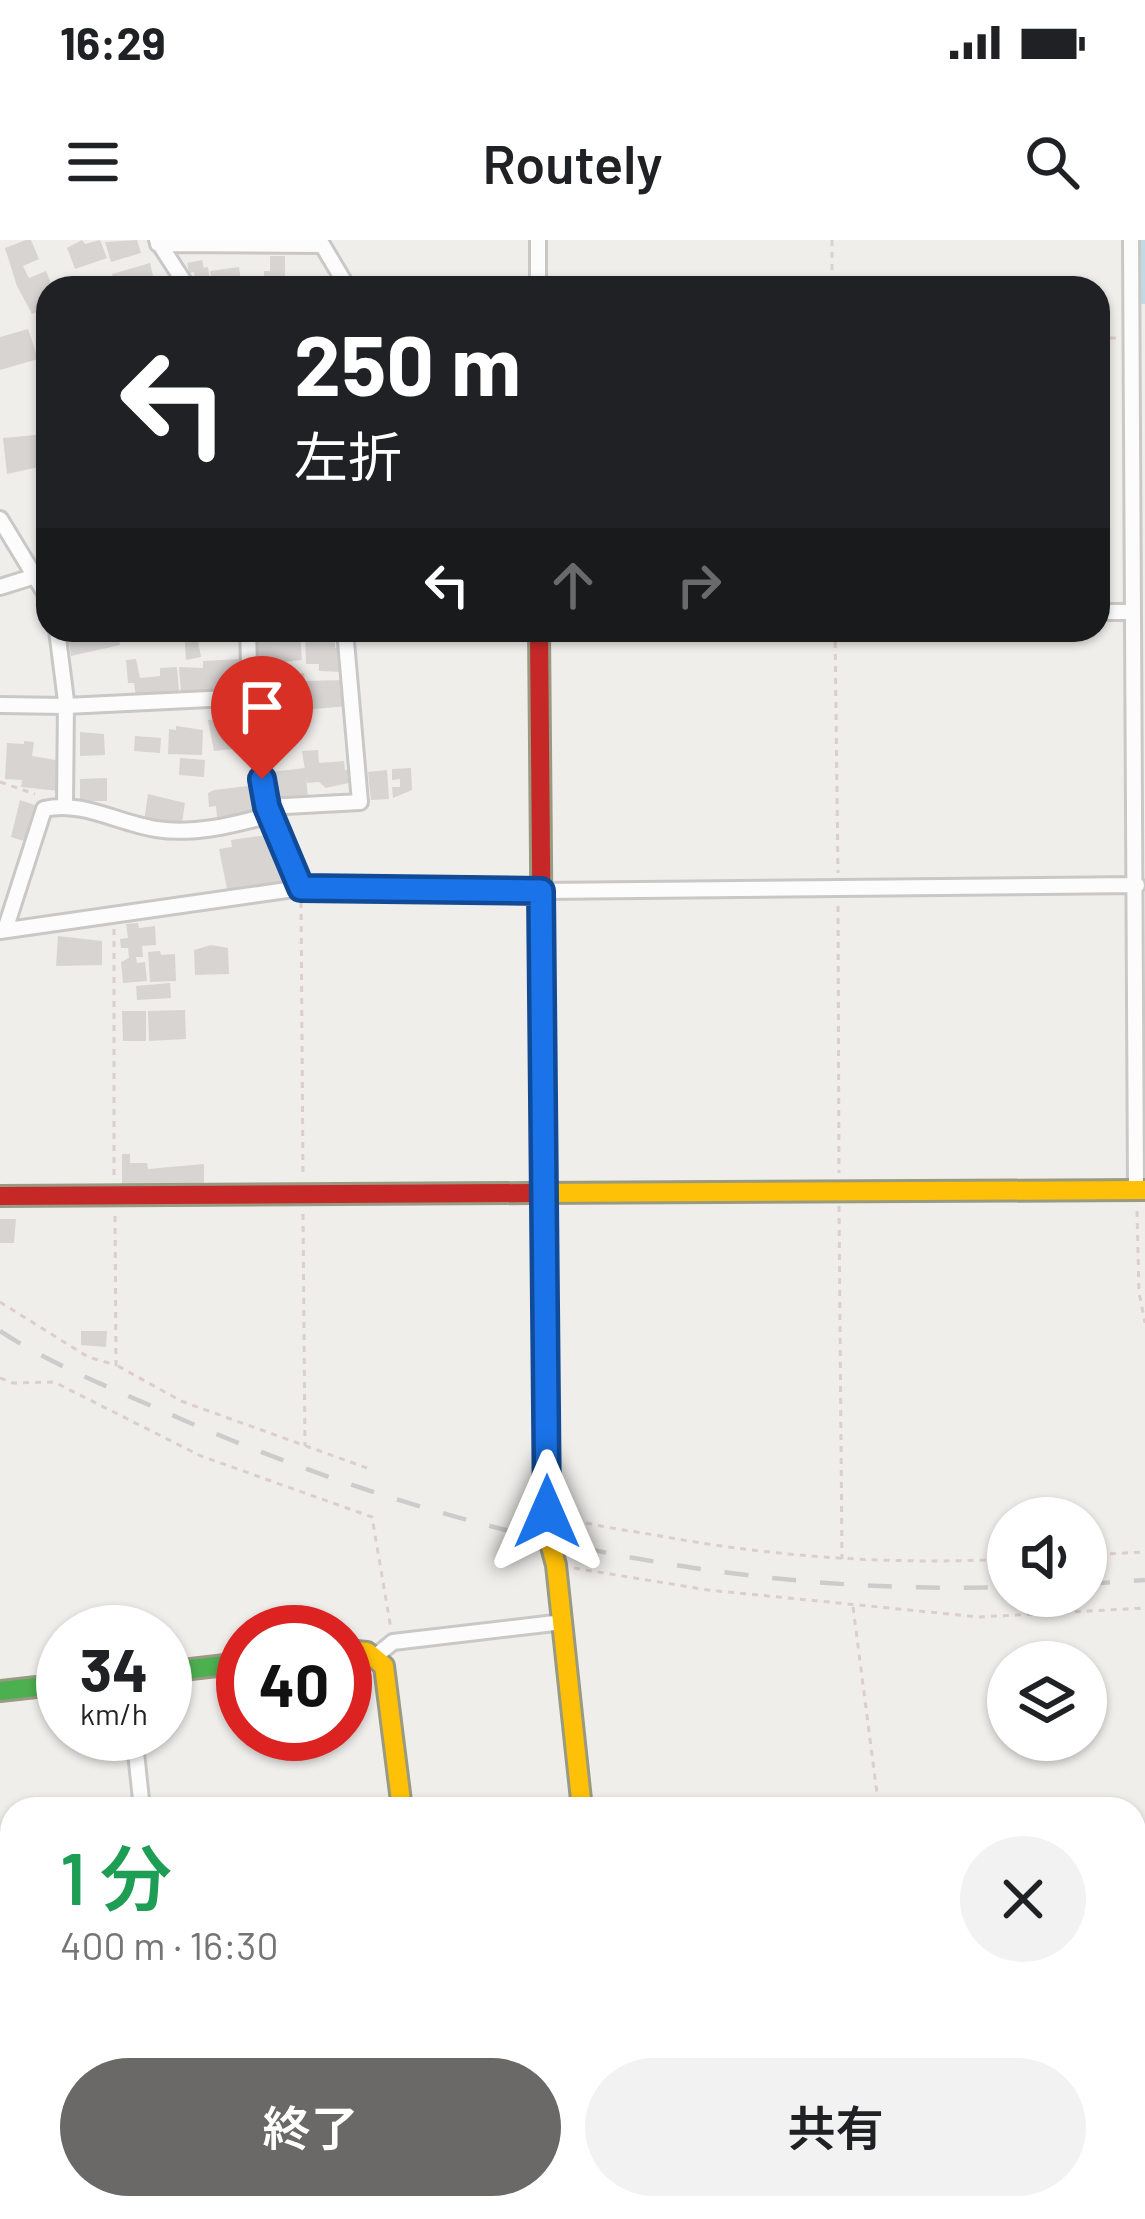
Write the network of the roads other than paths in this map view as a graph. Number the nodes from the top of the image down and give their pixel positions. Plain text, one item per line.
1 (538, 240) edge
2 (1131, 240) edge
3 (158, 242) edge
4 (320, 242) edge
5 (180, 276) edge
6 (341, 276) edge
7 (538, 276) edge
8 (0, 519) edge
9 (36, 565) edge
10 (36, 575) edge
11 (0, 587) edge
12 (1110, 612) edge
13 (1130, 612) junction
14 (58, 642) edge
15 (248, 642) edge
16 (347, 642) edge
17 (538, 642) edge
18 (250, 697) junction
19 (0, 705) edge
20 (66, 706) junction
21 (65, 804) junction
22 (268, 811) junction
23 (1137, 886) junction
24 (301, 888) junction
25 (541, 891) junction
26 (2, 931) edge
27 (1142, 1190) edge
28 (546, 1194) junction
29 (0, 1196) edge
30 (563, 1622) junction
31 (372, 1653) edge
32 (377, 1655) junction
33 (36, 1687) edge
34 (0, 1691) edge
35 (137, 1761) edge
36 (141, 1797) edge
37 (400, 1797) edge
38 (581, 1797) edge

1 - 7 street
2 - 13 street
3 - 4 street
3 - 5 street
4 - 6 street
8 - 9 street
10 - 11 street
12 - 13 street
13 - 23 street
14 - 20 street
15 - 18 street
16 - 22 street
17 - 25 street
18 - 20 street
18 - 22 street
19 - 20 street
20 - 21 street
21 - 22 street
21 - 26 street
22 - 24 street
23 - 25 street
23 - 27 street
24 - 25 street
24 - 26 street
25 - 28 street
27 - 28 street
28 - 29 street
28 - 30 street
30 - 32 street
30 - 38 street
31 - 32 street
32 - 37 street
33 - 34 street
35 - 36 street

